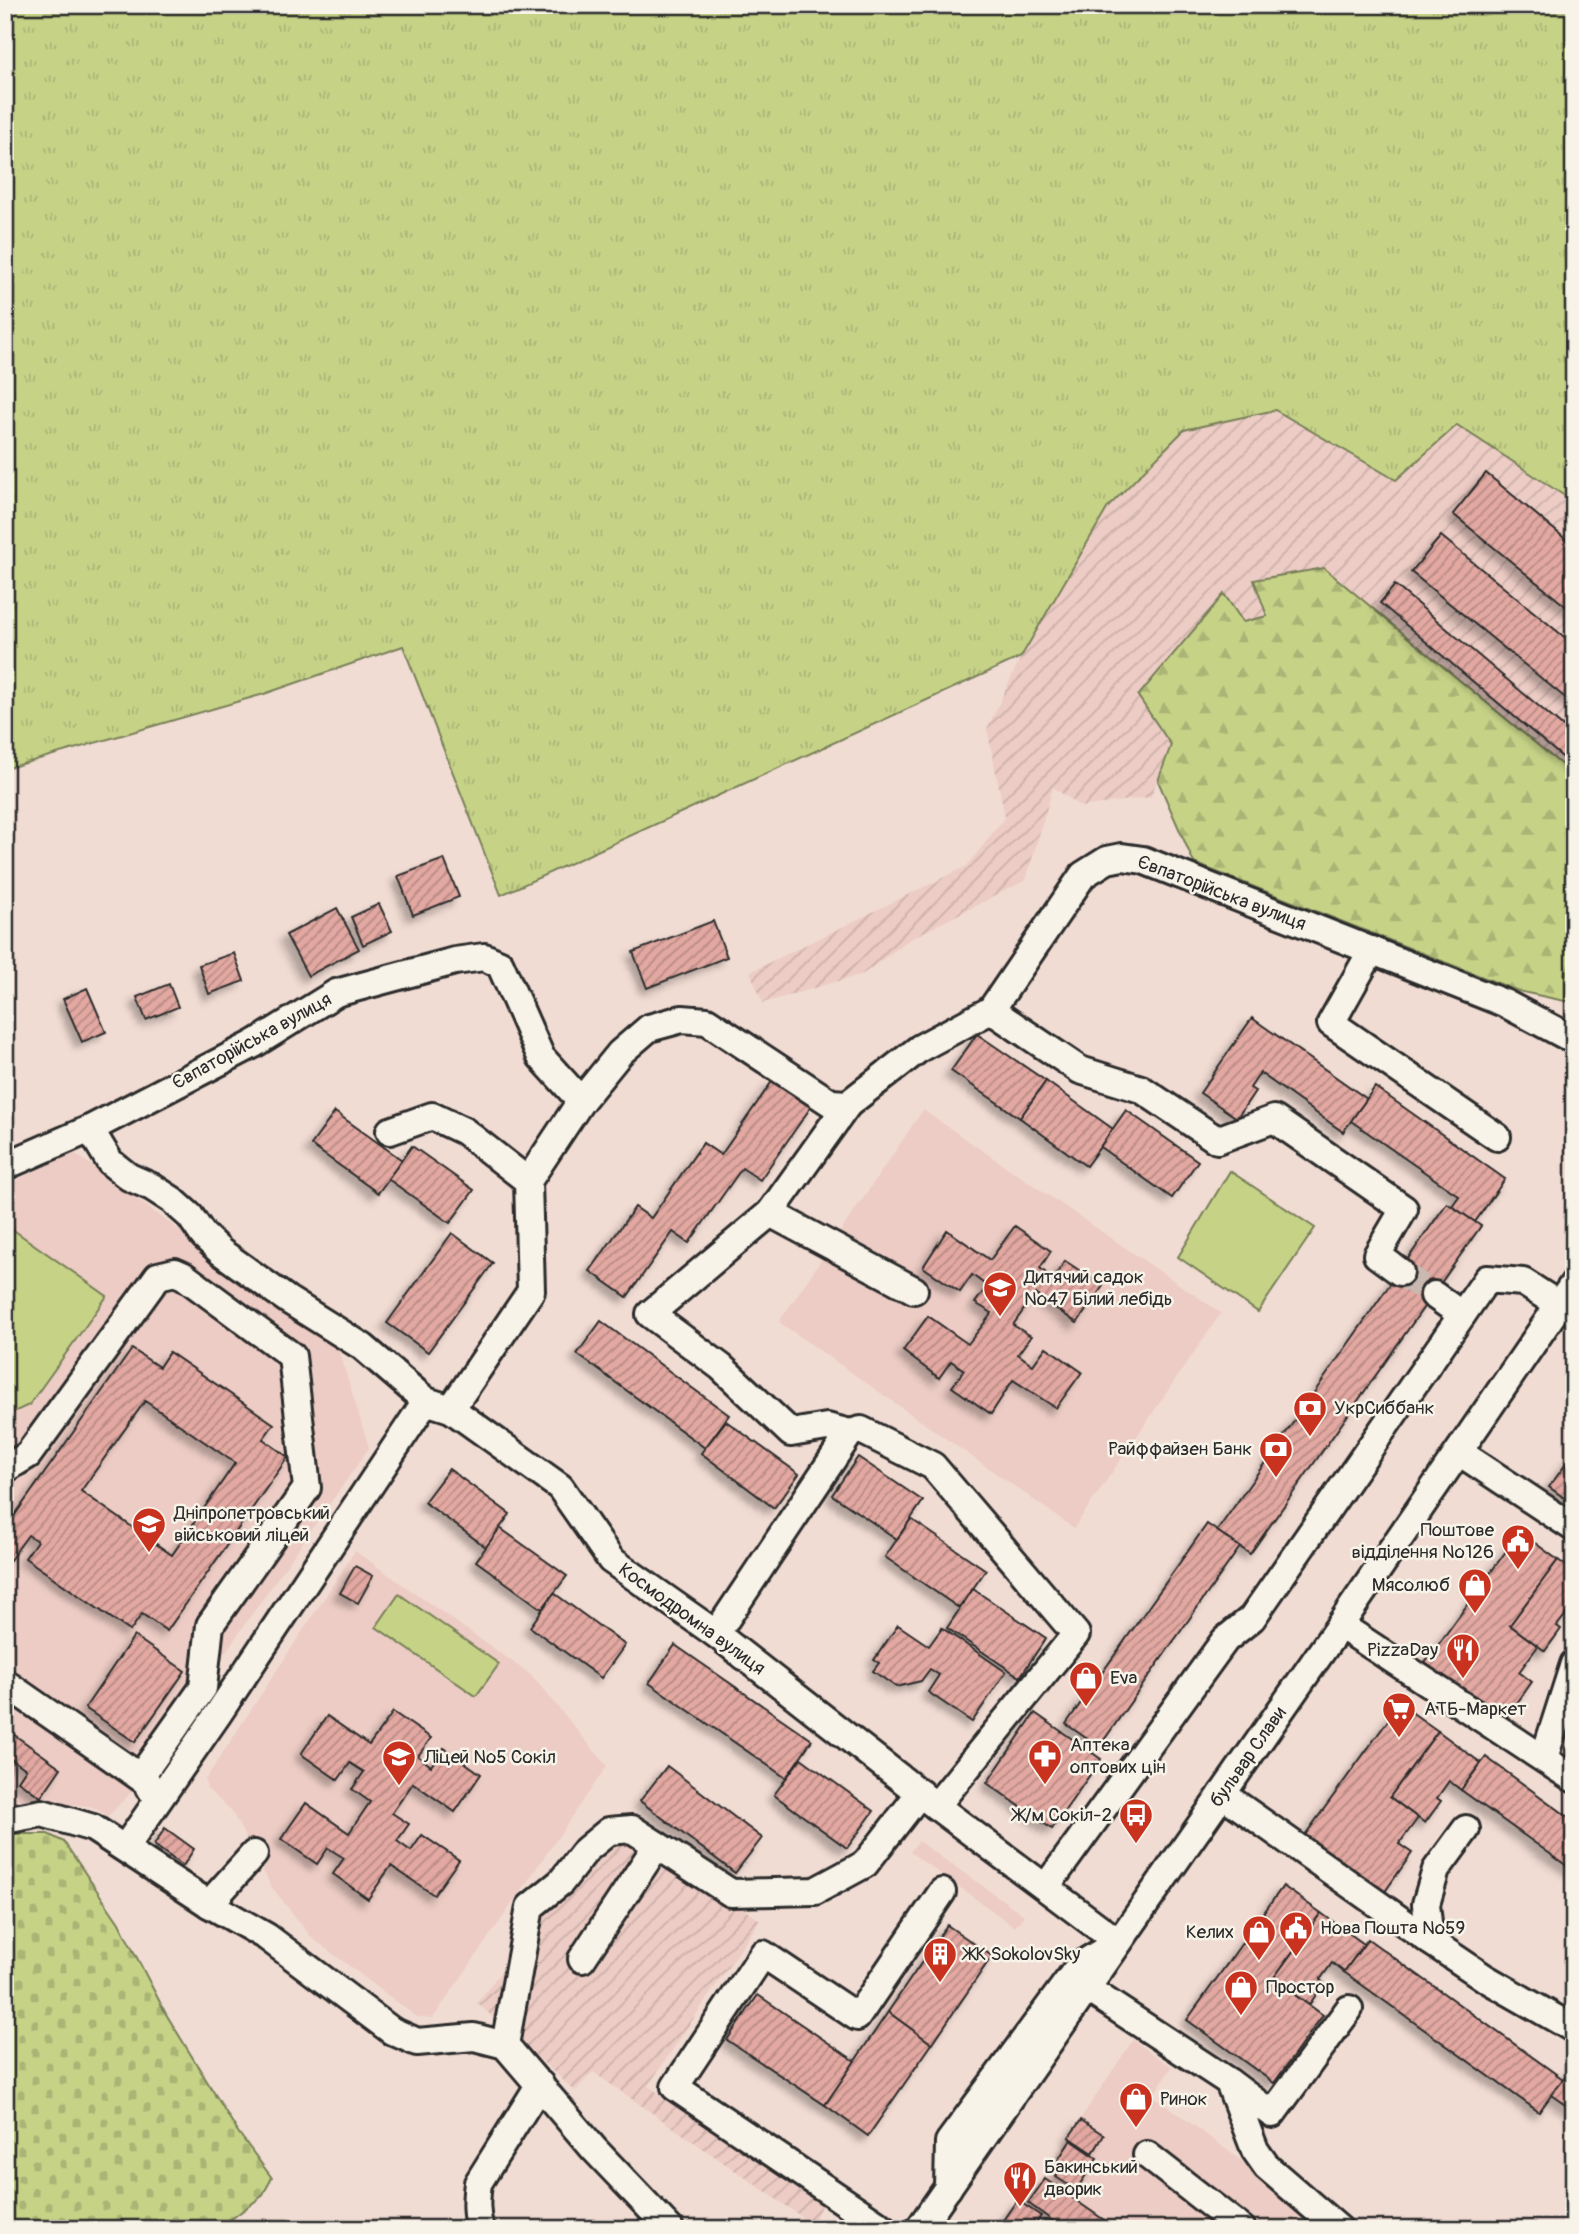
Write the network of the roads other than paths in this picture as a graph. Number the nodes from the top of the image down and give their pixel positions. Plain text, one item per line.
1 (1372, 950) junction
2 (991, 1010) junction
3 (1574, 1040) edge
4 (581, 1101) junction
5 (848, 1104) junction
6 (90, 1129) junction
7 (390, 1131) dead end
8 (1497, 1137) dead end
9 (5, 1166) edge
10 (528, 1181) junction
11 (770, 1213) junction
12 (1401, 1272) tunnel mouth
13 (1574, 1283) edge
14 (914, 1290) dead end
15 (1434, 1295) tunnel mouth
16 (1559, 1304) junction
17 (1462, 1315) junction
18 (438, 1405) junction
19 (850, 1433) junction
20 (1459, 1452) junction
21 (5, 1469) edge
22 (1574, 1528) edge
23 (1340, 1625) junction
24 (716, 1634) junction
25 (1574, 1664) edge
26 (5, 1683) edge
27 (1544, 1758) junction
28 (140, 1777) junction
29 (1574, 1779) edge
30 (1222, 1794) junction
31 (928, 1799) junction
32 (155, 1803) junction
33 (5, 1820) edge
34 (1466, 1829) dead end
35 (657, 1845) junction
36 (125, 1848) junction
37 (254, 1854) dead end
38 (1046, 1887) junction
39 (942, 1892) dead end
40 (209, 1904) junction
41 (1430, 1941) junction
42 (1118, 1942) junction
43 (582, 1959) dead end
44 (1086, 1988) junction
45 (1349, 2008) dead end
46 (1574, 2029) edge
47 (505, 2045) junction
48 (1229, 2082) junction
49 (540, 2084) junction
50 (1147, 2155) dead end
51 (948, 2188) junction
52 (480, 2229) edge
53 (670, 2229) edge
54 (885, 2229) edge
55 (919, 2229) edge
56 (1242, 2229) edge
57 (1339, 2229) edge

1 - 2 street, Євпаторійська вулиця
1 - 3 street, Євпаторійська вулиця
1 - 8 street
2 - 5 street, Євпаторійська вулиця
2 - 12 street
4 - 5 street
4 - 6 street, Євпаторійська вулиця
4 - 10 street
5 - 11 street, Євпаторійська вулиця
6 - 9 street, Євпаторійська вулиця
6 - 18 street, Космодромна вулиця
7 - 10 street
10 - 18 street
11 - 14 street
11 - 19 street, Євпаторійська вулиця
13 - 16 street, бульвар Слави
15 - 17 street
16 - 17 street
16 - 20 street, бульвар Слави
17 - 38 street
18 - 24 street, Космодромна вулиця
18 - 32 street
19 - 24 street
19 - 31 street
20 - 22 street
20 - 23 street, бульвар Слави
21 - 28 street
23 - 27 street
23 - 30 street, бульвар Слави
24 - 31 street, Космодромна вулиця
25 - 27 street
26 - 28 street
27 - 29 street
28 - 32 street
30 - 41 street
30 - 42 street, бульвар Слави
31 - 35 street
31 - 38 street, Космодромна вулиця
32 - 36 street
33 - 36 street
34 - 41 street
35 - 43 street
35 - 47 street
36 - 40 street
37 - 40 street
38 - 42 street, Космодромна вулиця
39 - 54 street
40 - 47 street
41 - 46 street
42 - 44 street, бульвар Слави
42 - 51 street
44 - 48 street
44 - 51 street, бульвар Слави
45 - 48 street
47 - 49 street
48 - 57 street
49 - 52 street
49 - 53 street
50 - 56 street
51 - 55 street, бульвар Слави

